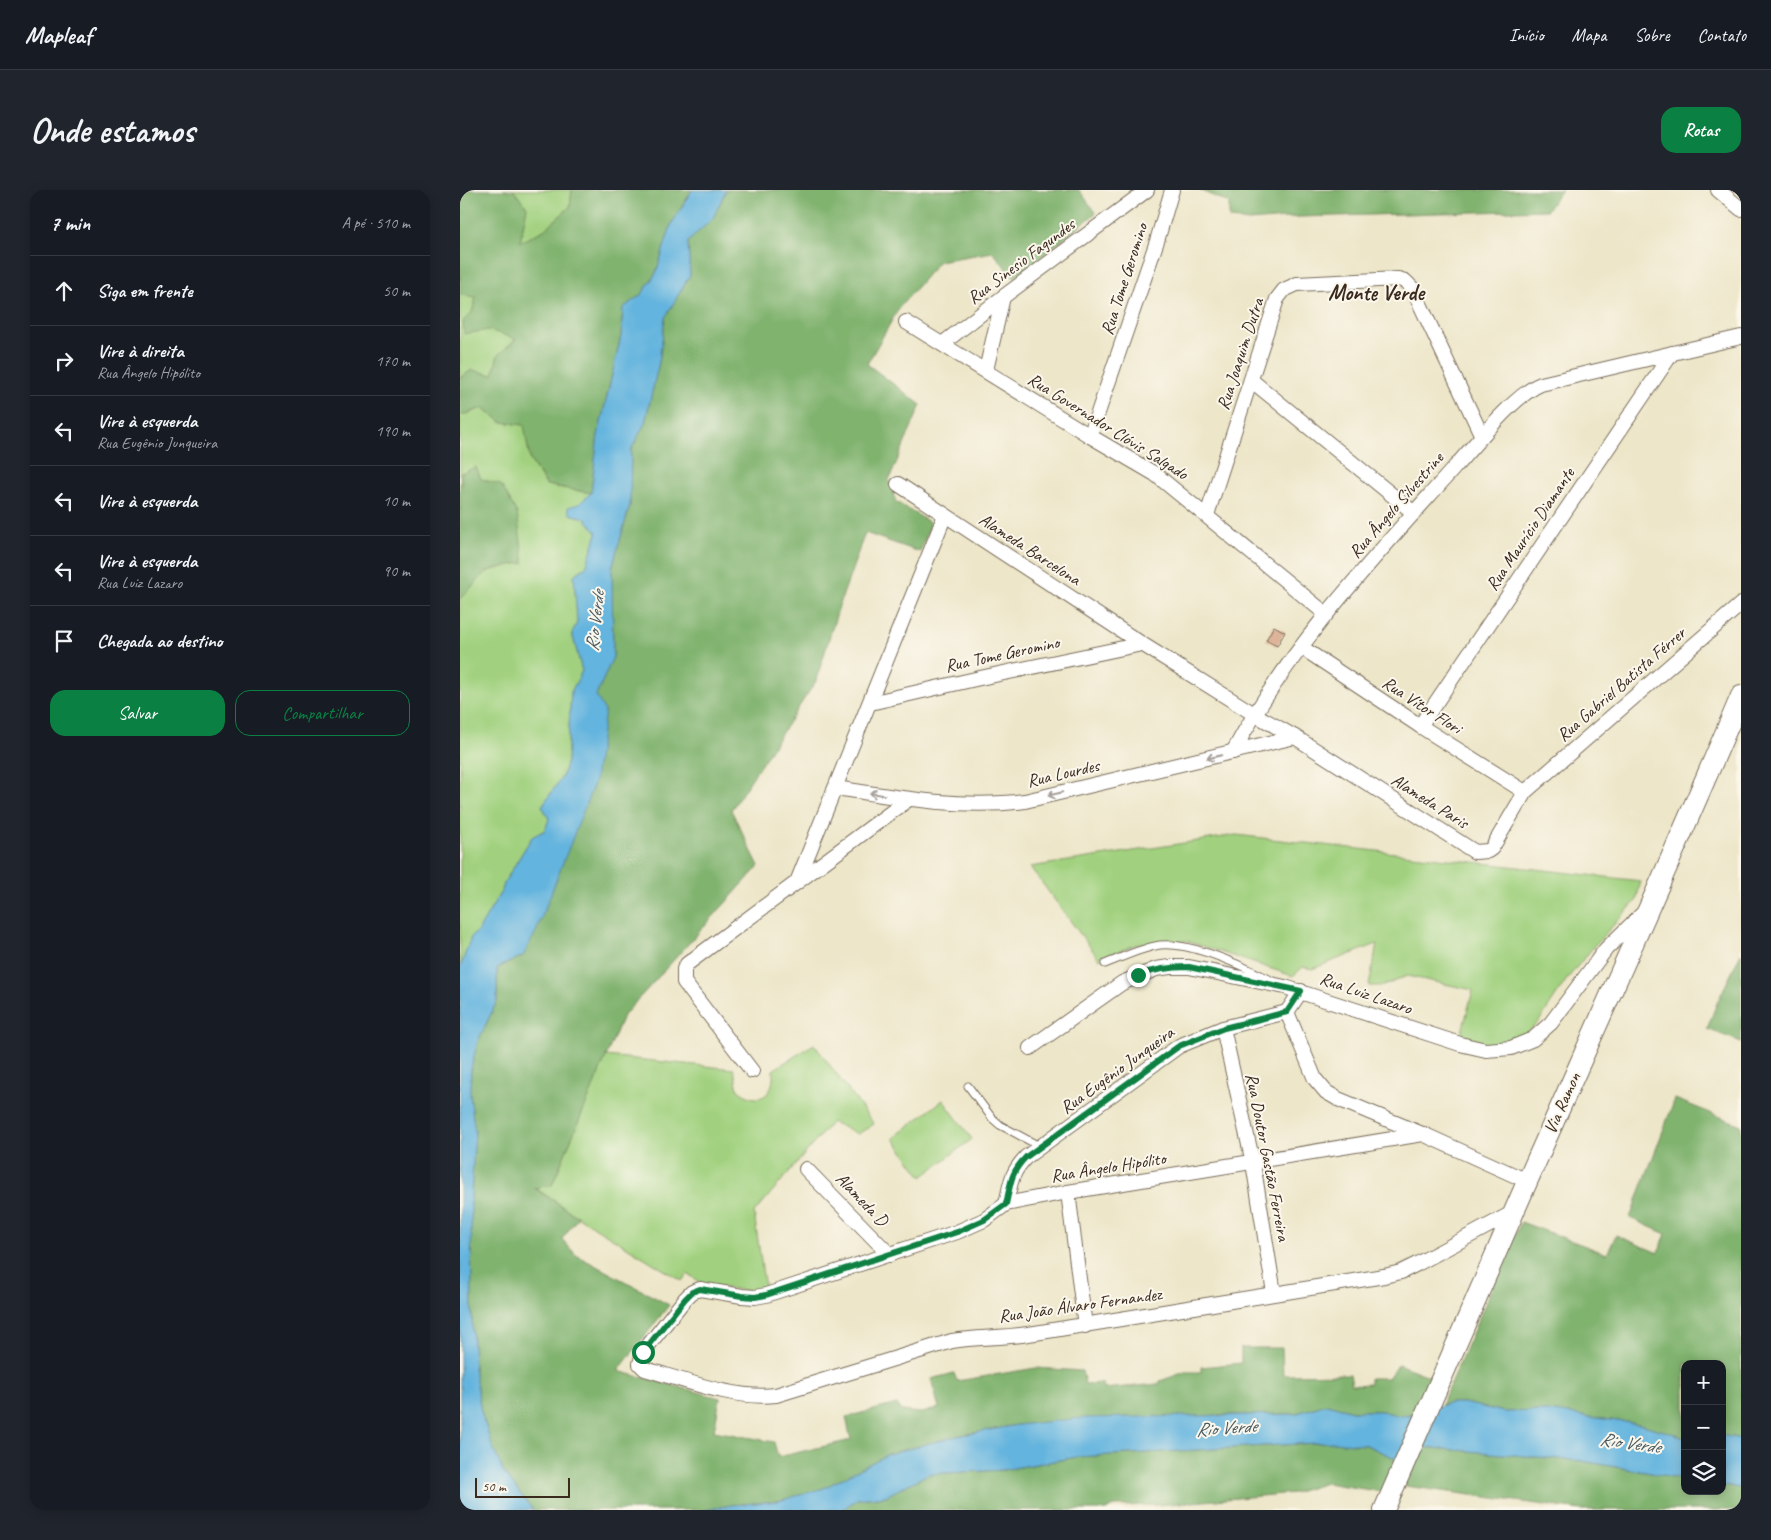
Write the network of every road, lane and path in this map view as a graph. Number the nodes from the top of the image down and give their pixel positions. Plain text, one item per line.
1 (1147, 190) edge
2 (1172, 190) edge
3 (1718, 190) edge
4 (1741, 209) edge
5 (1003, 297) junction
6 (906, 322) dead end
7 (1741, 337) edge
8 (942, 344) junction
9 (1672, 353) junction
10 (986, 370) junction
11 (1251, 380) junction
12 (1090, 436) junction
13 (1482, 436) junction
14 (898, 484) dead end
15 (1414, 512) junction
16 (945, 515) junction
17 (1207, 515) junction
18 (1741, 604) edge
19 (1326, 614) junction
20 (1142, 644) junction
21 (1301, 647) junction
22 (1741, 696) edge
23 (870, 703) junction
24 (1254, 714) junction
25 (1420, 726) junction
26 (1295, 738) junction
27 (1233, 752) junction
28 (836, 788) junction
29 (1525, 792) junction
30 (909, 800) junction
31 (797, 882) junction
32 (1651, 905) junction
33 (1105, 964) dead end
34 (1285, 987) junction
35 (1301, 991) junction
36 (1287, 1012) junction
37 (1224, 1028) junction
38 (1030, 1048) dead end
39 (752, 1071) dead end
40 (968, 1086) dead end
41 (1423, 1134) junction
42 (1042, 1147) junction
43 (1253, 1163) junction
44 (806, 1169) dead end
45 (1527, 1181) junction
46 (1068, 1192) junction
47 (1006, 1204) junction
48 (1514, 1212) junction
49 (890, 1255) junction
50 (1274, 1293) junction
51 (1085, 1326) junction
52 (644, 1369) joint
53 (1384, 1510) edge

1 - 5 street, Rua Sinesio Fagundes
2 - 12 street, Rua Tome Geromino
3 - 4 street
5 - 8 street, Rua Sinesio Fagundes
5 - 10 street
6 - 8 street, Rua Governador Clóvis Salgado
7 - 9 street
8 - 10 street, Rua Governador Clóvis Salgado
9 - 13 street, Rua Ângelo Silvestrine
9 - 25 street, Rua Maurício Diamante
10 - 12 street, Rua Governador Clóvis Salgado
11 - 13 street, Rua Joaquim Dutra
11 - 15 street
11 - 17 street, Rua Joaquim Dutra
12 - 17 street, Rua Governador Clóvis Salgado
13 - 15 street, Rua Ângelo Silvestrine
14 - 16 street, Alameda Barcelona
15 - 19 street, Rua Ângelo Silvestrine
16 - 20 street, Alameda Barcelona
16 - 23 street
17 - 19 street, Rua Governador Clóvis Salgado
18 - 29 street, Rua Gabriel Batista Férrer
19 - 21 street, Rua Ângelo Silvestrine
20 - 23 street, Rua Tome Geromino
20 - 24 street, Alameda Barcelona
21 - 24 street, Rua Ângelo Silvestrine
21 - 25 street, Rua Vítor Flori
22 - 32 main road, Via Ramon
23 - 28 street
24 - 26 street, Alameda Paris
24 - 27 street, Rua Ângelo Silvestrine
25 - 29 street, Rua Vítor Flori
26 - 27 street, Rua Lourdes
26 - 29 street, Alameda Paris
27 -> 30 street, Rua Lourdes
30 -> 28 street, Rua Lourdes
28 - 31 street
30 - 31 street
31 - 39 street
32 - 35 street, Rua Luiz Lazaro
32 - 45 main road, Via Ramon
33 - 34 lane
34 - 35 street, Rua Luiz Lazaro
34 - 38 street, Rua Luiz Lazaro
35 - 36 street
36 - 37 street, Rua Eugênio Junqueira
36 - 41 street
37 - 42 street, Rua Eugênio Junqueira
37 - 43 street, Rua Doutor Gastão Ferreira
40 - 42 lane
41 - 43 street, Rua Ângelo Hipólito
41 - 45 street
42 - 47 street, Rua Eugênio Junqueira
43 - 46 street, Rua Ângelo Hipólito
43 - 50 street, Rua Doutor Gastão Ferreira
44 - 49 street, Alameda D
45 - 48 main road, Via Ramon
46 - 47 street, Rua Ângelo Hipólito
46 - 51 street
47 - 49 street, Rua Ângelo Hipólito
48 - 50 street, Rua João Álvaro Fernandez
48 - 53 main road, Via Ramon
49 - 52 street, Rua Ângelo Hipólito
50 - 51 street, Rua João Álvaro Fernandez
51 - 52 street, Rua João Álvaro Fernandez

